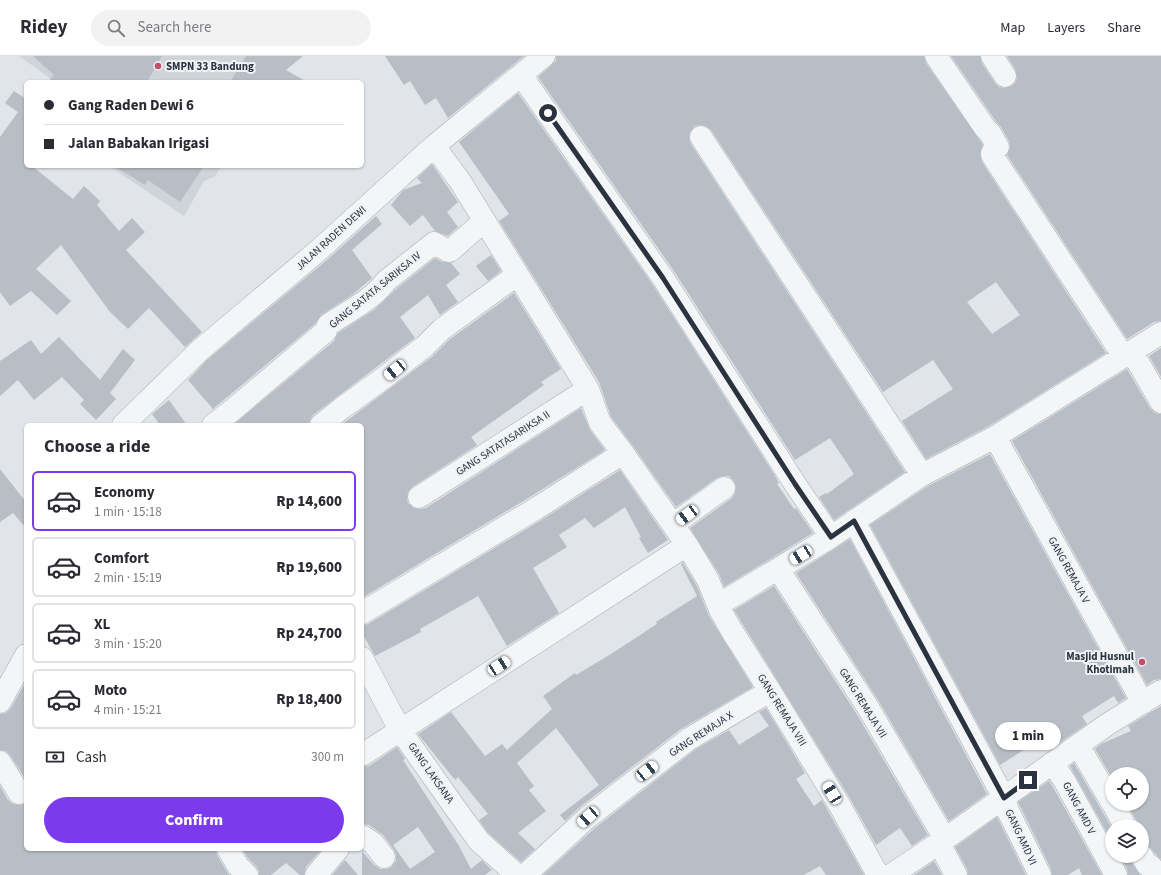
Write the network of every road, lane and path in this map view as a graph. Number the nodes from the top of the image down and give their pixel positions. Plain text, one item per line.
1 (544, 56) edge
2 (936, 56) edge
3 (992, 56) edge
4 (521, 74) junction
5 (1005, 76) dead end
6 (701, 137) dead end
7 (434, 146) junction
8 (484, 221) junction
9 (517, 275) junction
10 (1161, 333) edge
11 (1128, 354) junction
12 (588, 389) junction
13 (1161, 402) edge
14 (125, 423) edge
15 (216, 423) edge
16 (323, 423) edge
17 (995, 437) junction
18 (623, 453) junction
19 (922, 475) junction
20 (724, 488) dead end
21 (419, 498) dead end
22 (854, 521) junction
23 (674, 526) junction
24 (831, 537) junction
25 (687, 545) junction
26 (780, 568) junction
27 (718, 605) junction
28 (364, 612) edge
29 (24, 660) edge
30 (364, 662) edge
31 (770, 691) junction
32 (1152, 697) edge
33 (0, 702) edge
34 (400, 730) junction
35 (1078, 745) junction
36 (364, 754) edge
37 (0, 762) edge
38 (1052, 763) junction
39 (1105, 792) edge
40 (19, 793) dead end
41 (1004, 798) junction
42 (364, 837) edge
43 (942, 841) junction
44 (336, 851) edge
45 (384, 857) dead end
46 (1146, 863) edge
47 (316, 875) edge
48 (517, 875) edge
49 (525, 875) edge
50 (878, 875) edge
51 (891, 875) edge
52 (956, 875) edge
53 (1040, 875) edge
54 (1116, 875) edge
55 (1158, 875) edge

1 - 4 street, JALAN RADEN DEWI
2 - 11 street
3 - 5 street
4 - 7 street, JALAN RADEN DEWI
4 - 24 street
6 - 19 street
7 - 8 street, GANG REMAJA VIII
7 - 14 street, JALAN RADEN DEWI
8 - 9 street, GANG REMAJA VIII
8 - 15 street, GANG SATATA SARIKSA IV
9 - 12 street, GANG REMAJA VIII
9 - 16 street
10 - 11 street
11 - 13 street
11 - 17 street
12 - 18 street, GANG REMAJA VIII
12 - 21 street, GANG SATATASARIKSA II
17 - 19 street
17 - 32 street, GANG REMAJA V
18 - 23 street, GANG REMAJA VIII
18 - 28 street
19 - 22 street
20 - 23 street
22 - 24 street
22 - 41 street, GANG AMD VI
23 - 25 street, GANG REMAJA VIII
24 - 26 street
25 - 27 street, GANG REMAJA VIII
25 - 34 street
26 - 27 street
26 - 43 street, GANG REMAJA VII
27 - 31 street, GANG REMAJA VIII
29 - 33 street
30 - 34 street, GANG LAKSANA
31 - 49 street, GANG REMAJA X
31 - 50 street, GANG REMAJA VIII
32 - 35 street
34 - 36 street
34 - 48 street, GANG LAKSANA
35 - 38 street
35 - 39 street
37 - 40 street
38 - 41 street
38 - 54 street, GANG AMD V
41 - 43 street
41 - 53 street, GANG AMD VI
42 - 45 street
43 - 51 street
43 - 52 street, GANG REMAJA VII
44 - 47 street
46 - 55 street

